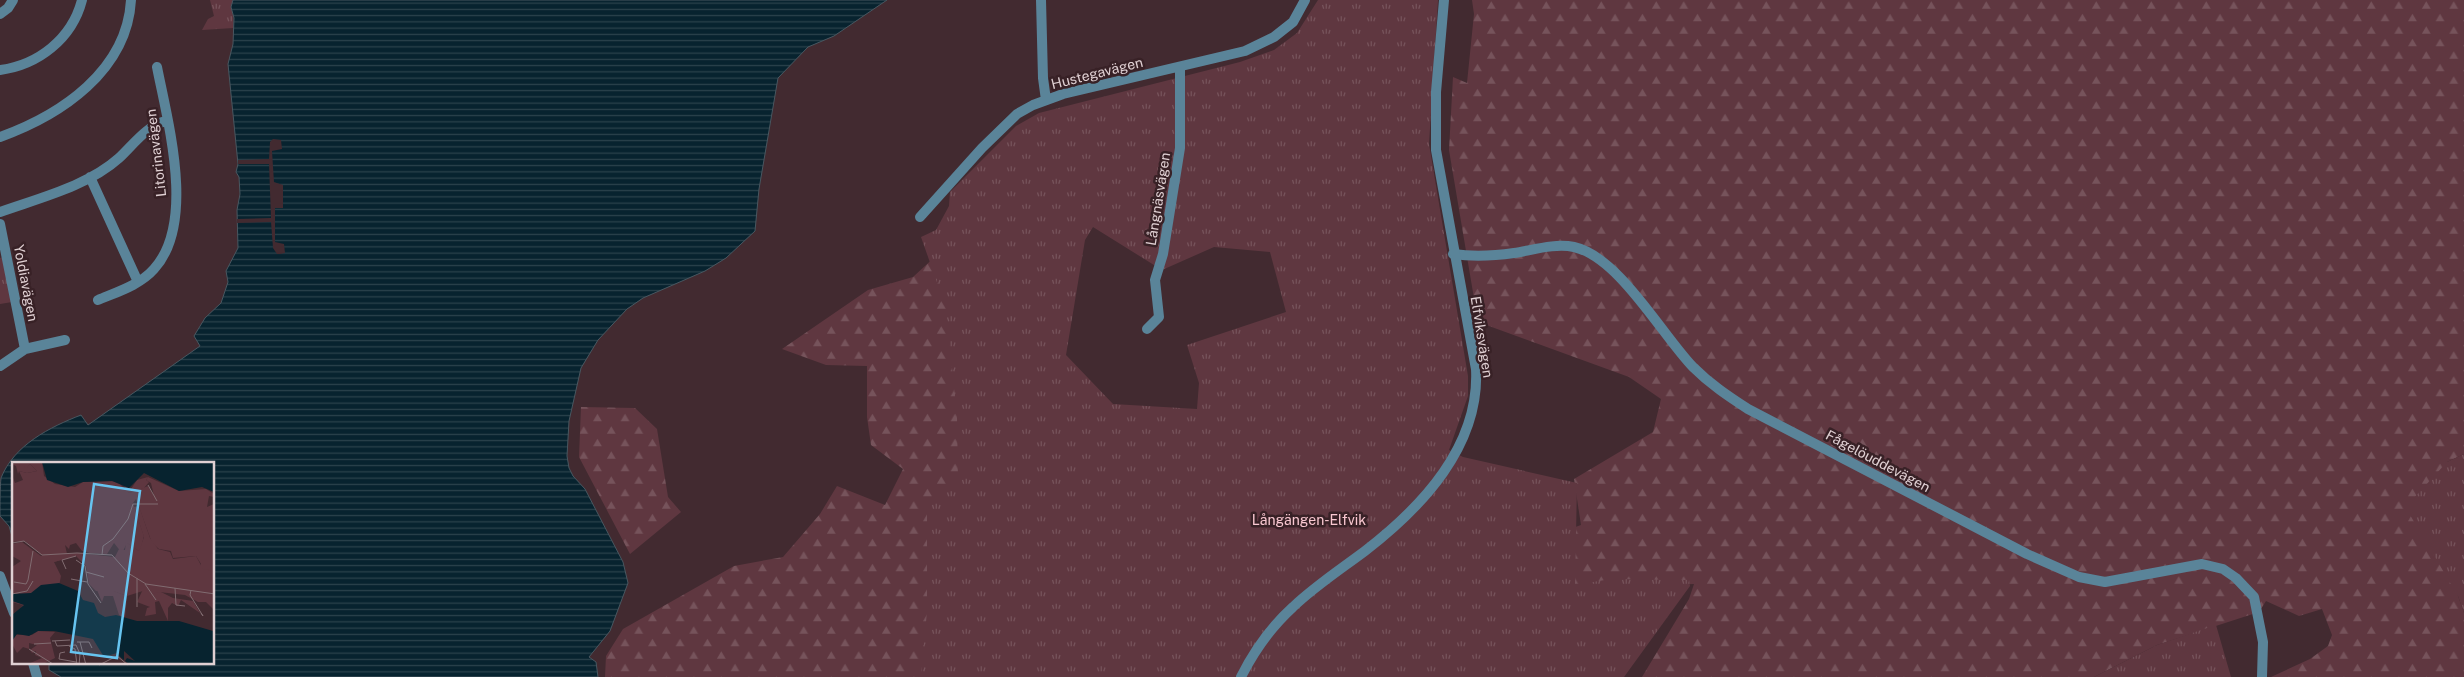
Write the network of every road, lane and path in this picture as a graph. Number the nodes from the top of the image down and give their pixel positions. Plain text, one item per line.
1 (13, 0) edge
2 (82, 0) edge
3 (131, 0) edge
4 (1041, 0) edge
5 (1305, 0) edge
6 (1444, 0) edge
7 (0, 14) edge
8 (157, 67) dead end
9 (1180, 67) junction
10 (0, 70) edge
11 (1046, 100) junction
12 (167, 121) junction
13 (0, 138) edge
14 (90, 176) junction
15 (0, 212) edge
16 (920, 217) dead end
17 (0, 224) edge
18 (1453, 254) junction
19 (138, 282) junction
20 (98, 300) dead end
21 (1147, 329) dead end
22 (65, 340) dead end
23 (25, 348) junction
24 (0, 366) edge
25 (0, 576) edge
26 (12, 608) edge
27 (33, 664) edge
28 (37, 677) edge
29 (1241, 677) edge
30 (2262, 677) edge

1 - 7 street
2 - 10 street
3 - 13 street
4 - 11 street
5 - 9 street, Hustegavägen
6 - 18 street, Elfviksvägen
8 - 12 street, Litorinavägen
9 - 11 street, Hustegavägen
9 - 21 street, Långnäsvägen
11 - 16 street, Hustegavägen
12 - 14 street
12 - 19 street, Litorinavägen
14 - 15 street
14 - 19 street
17 - 23 street, Yoldiavägen
18 - 29 street, Elfviksvägen
18 - 30 street, Fågelöuddevägen
19 - 20 street, Litorinavägen
22 - 23 street
23 - 24 street
25 - 26 street
27 - 28 street

